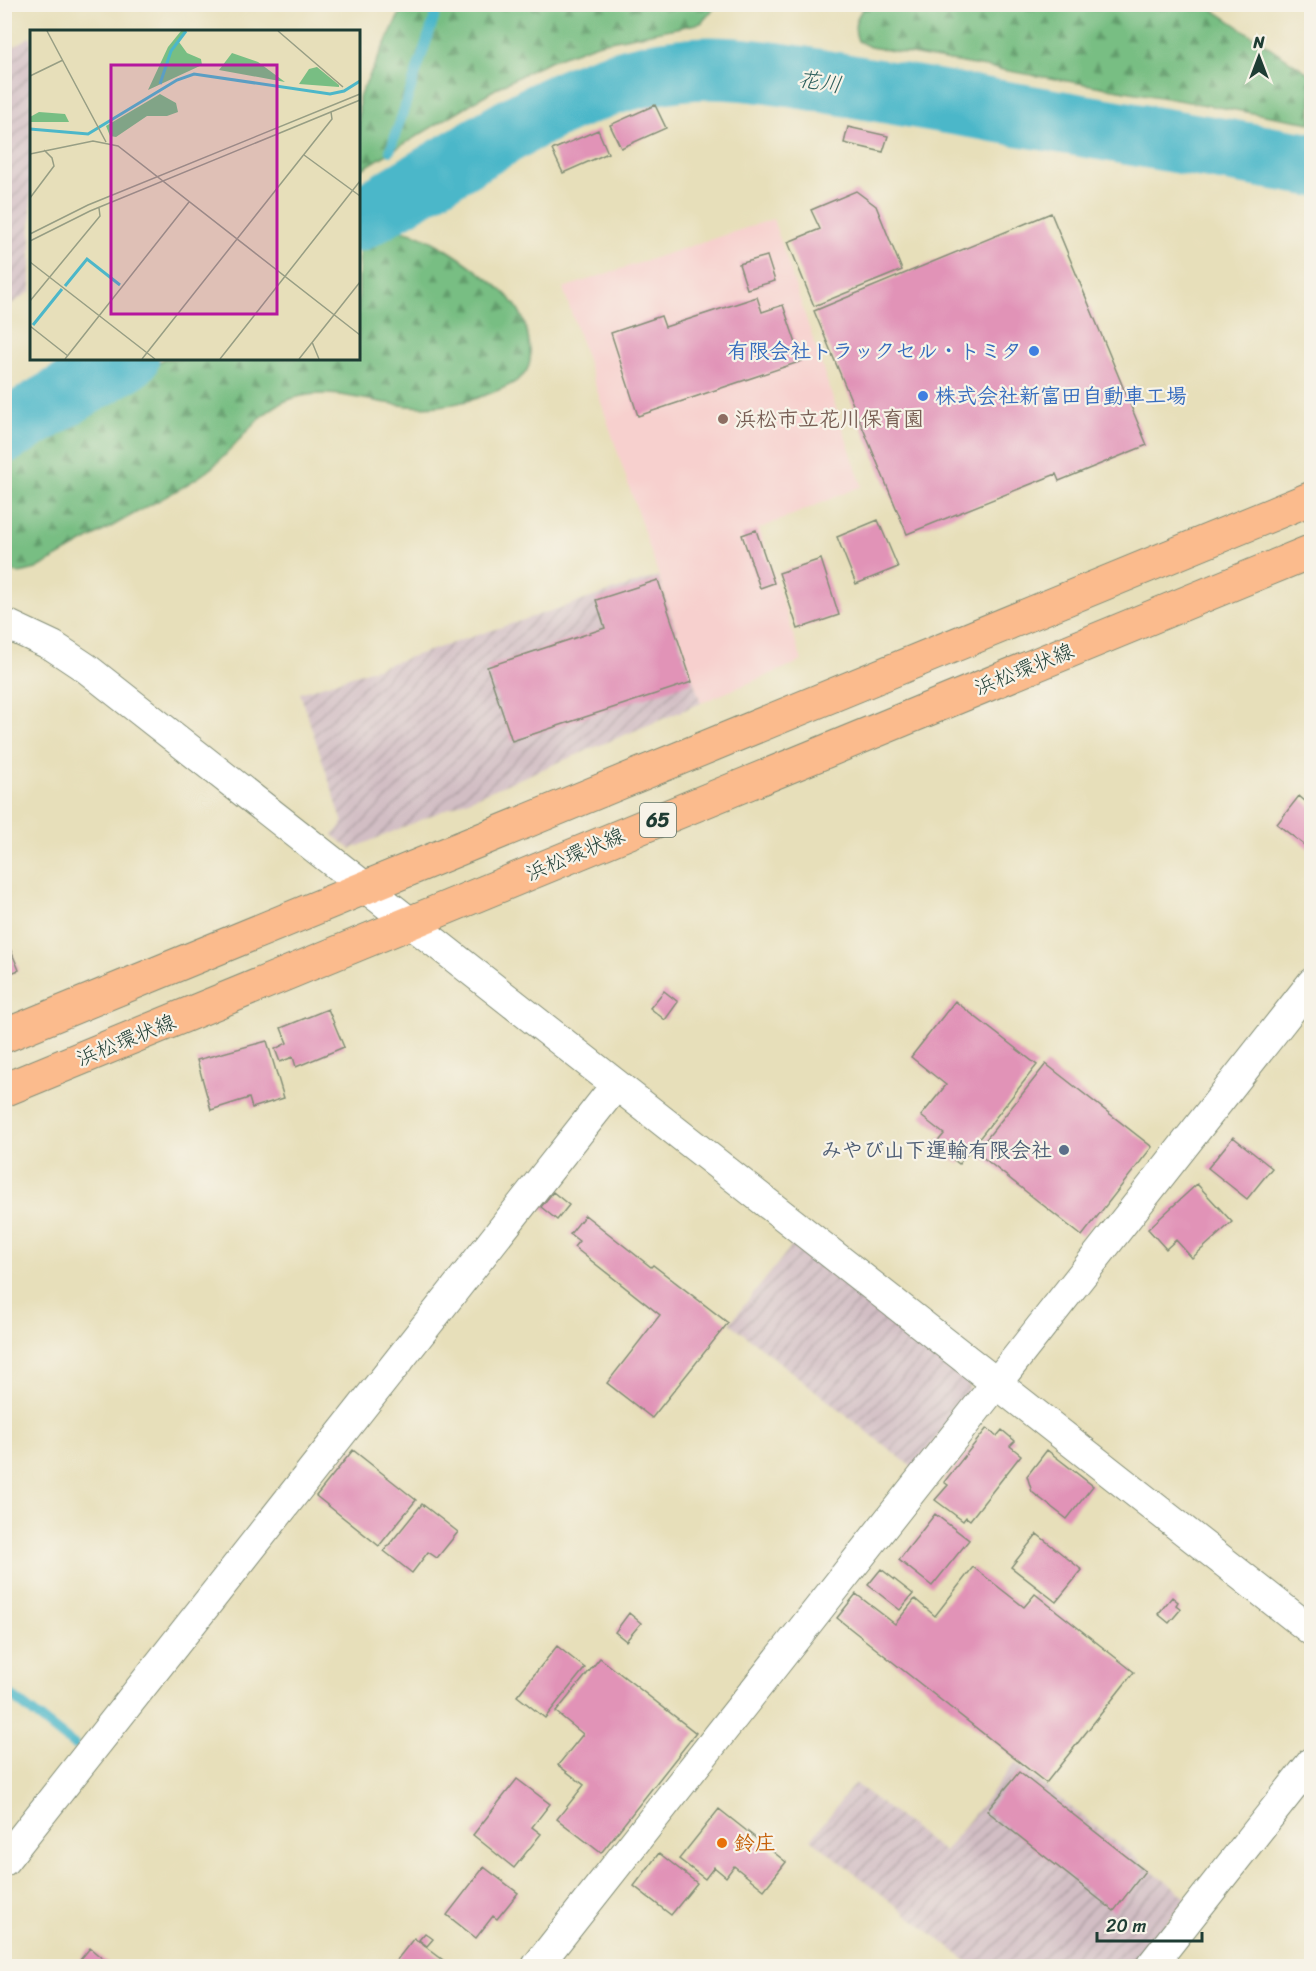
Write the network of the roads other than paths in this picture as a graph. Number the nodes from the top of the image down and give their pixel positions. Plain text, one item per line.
1 (1311, 498) edge
2 (1311, 551) edge
3 (4, 623) edge
4 (366, 888) junction
5 (411, 923) junction
6 (1311, 984) edge
7 (4, 1036) edge
8 (616, 1085) junction
9 (4, 1090) edge
10 (997, 1383) junction
11 (1311, 1631) edge
12 (1311, 1762) edge
13 (4, 1861) edge
14 (537, 1966) edge
15 (1151, 1966) edge

1 - 4 main road, 65
2 - 5 main road, 浜松環状線 / 65
3 - 4 street
4 - 5 street
4 - 7 main road, 65
5 - 8 street
5 - 9 main road, 浜松環状線 / 65
6 - 10 street
8 - 10 street
8 - 13 street
10 - 11 street
10 - 14 street
12 - 15 street

